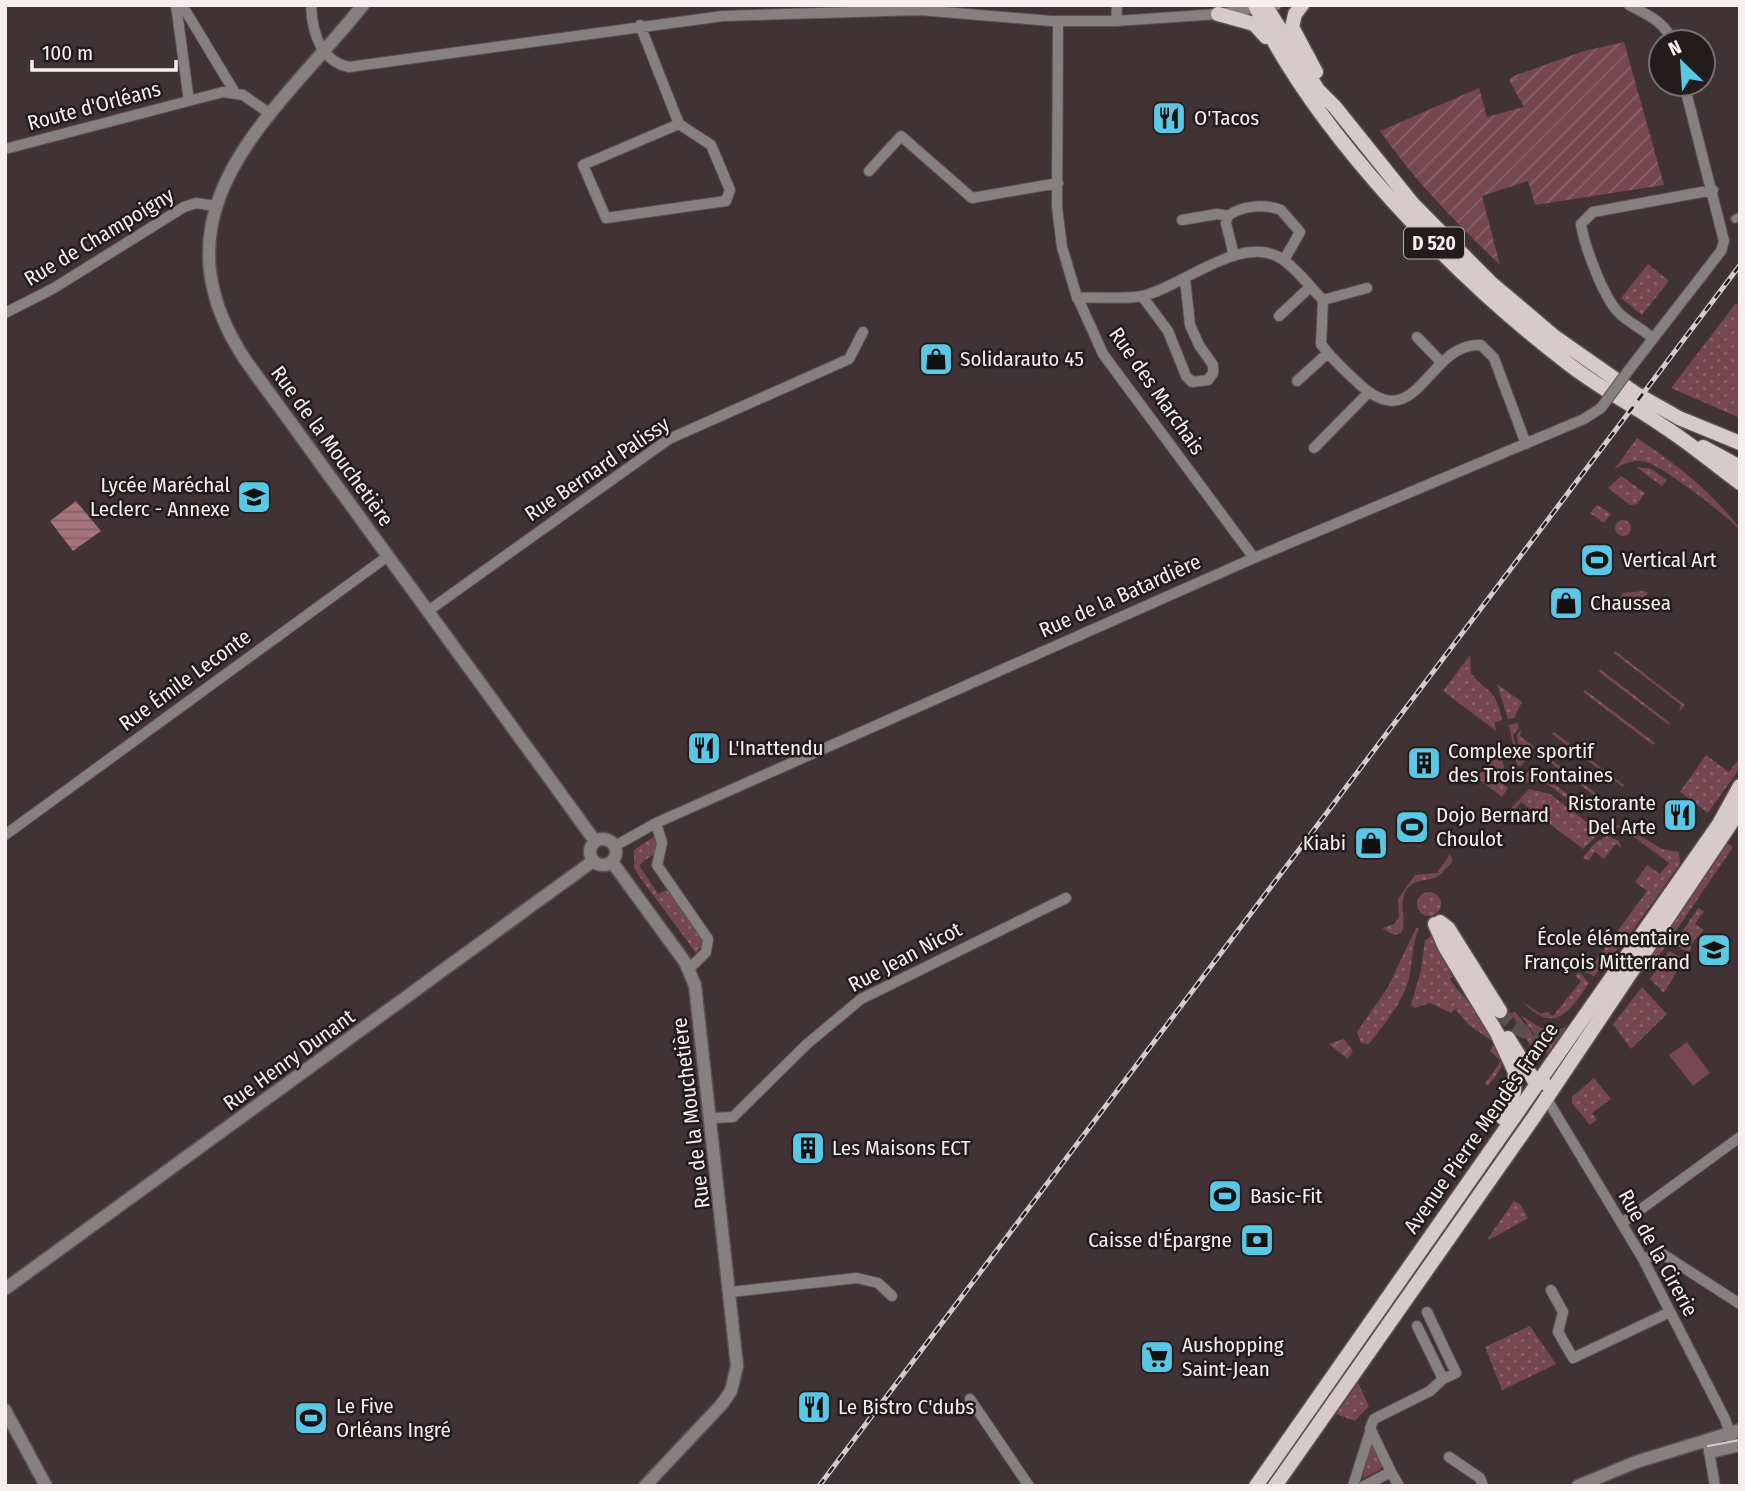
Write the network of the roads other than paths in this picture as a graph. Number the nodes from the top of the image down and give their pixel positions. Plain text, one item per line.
1 (176, 5) edge
2 (182, 5) edge
3 (311, 5) edge
4 (363, 5) edge
5 (1117, 5) edge
6 (1274, 5) edge
7 (1302, 5) edge
8 (1629, 5) edge
9 (1256, 7) edge
10 (842, 8) edge
11 (856, 8) edge
12 (1223, 9) edge
13 (1058, 21) junction
14 (1116, 21) junction
15 (640, 24) junction
16 (1666, 28) edge
17 (325, 50) junction
18 (1290, 71) junction
19 (234, 91) junction
20 (1688, 98) edge
21 (189, 101) junction
22 (1335, 107) junction
23 (269, 113) junction
24 (679, 124) junction
25 (5, 149) edge
26 (869, 171) dead end
27 (1058, 183) junction
28 (1713, 190) junction
29 (215, 206) junction
30 (1228, 216) junction
31 (1182, 220) dead end
32 (1234, 256) junction
33 (1284, 260) junction
34 (1185, 279) junction
35 (1310, 287) junction
36 (1367, 288) dead end
37 (1142, 296) junction
38 (1077, 298) junction
39 (1323, 300) junction
40 (5, 313) edge
41 (1279, 316) dead end
42 (863, 332) dead end
43 (1417, 337) dead end
44 (1653, 340) junction
45 (1328, 354) junction
46 (1442, 363) junction
47 (1297, 381) dead end
48 (1368, 393) junction
49 (1679, 418) junction
50 (1664, 426) junction
51 (1740, 443) edge
52 (1526, 444) junction
53 (1314, 448) dead end
54 (1740, 452) edge
55 (1740, 467) edge
56 (1740, 483) edge
57 (388, 556) junction
58 (1254, 558) junction
59 (428, 611) junction
60 (1740, 786) edge
61 (1740, 794) edge
62 (1740, 810) edge
63 (656, 823) junction
64 (1729, 828) edge
65 (5, 835) edge
66 (595, 841) junction
67 (615, 846) junction
68 (593, 862) junction
69 (612, 862) junction
70 (1695, 876) junction
71 (1066, 898) dead end
72 (1443, 938) junction
73 (689, 969) junction
74 (1500, 1011) tunnel mouth
75 (1596, 1012) dead end
76 (1558, 1082) junction
77 (1538, 1083) junction
78 (1547, 1099) junction
79 (711, 1118) junction
80 (1740, 1137) edge
81 (1483, 1160) junction
82 (1622, 1223) junction
83 (1643, 1259) junction
84 (5, 1289) edge
85 (1551, 1290) dead end
86 (731, 1292) junction
87 (892, 1296) dead end
88 (1740, 1304) edge
89 (1427, 1312) dead end
90 (1670, 1312) junction
91 (1418, 1325) dead end
92 (1443, 1379) junction
93 (970, 1399) dead end
94 (5, 1410) edge
95 (1371, 1429) junction
96 (1723, 1442) edge
97 (1449, 1457) dead end
98 (1391, 1472) junction
99 (46, 1486) edge
100 (645, 1486) edge
101 (1029, 1486) edge
102 (1256, 1486) edge
103 (1275, 1486) edge
104 (1353, 1486) edge
105 (1364, 1486) edge
106 (1399, 1486) edge
107 (1483, 1486) edge
108 (1578, 1486) edge
109 (1589, 1486) edge
110 (1715, 1486) edge

1 - 21 street
2 - 19 street
3 - 17 street
4 - 17 street, Rue de la Mouchetière
5 - 14 street
6 - 9 street
6 - 22 main road, D 520
7 - 22 main road
8 - 16 street
9 - 12 street
9 - 18 main road, D 520
9 - 22 main road, D 520
10 - 11 street
10 - 15 street
11 - 13 street
12 - 14 street
12 - 18 main road, D 520
13 - 14 street
13 - 27 street, Rue des Marchais
15 - 17 street
15 - 24 street
17 - 23 street, Rue de la Mouchetière
18 - 50 main road, D 520
19 - 21 street, Route d'Orléans
19 - 23 street
20 - 28 street
21 - 25 street, Route d'Orléans
22 - 49 main road, D 520
23 - 29 street, Rue de la Mouchetière
24 - 24 street
26 - 27 street
27 - 38 street, Rue des Marchais
28 - 44 street, Rue de la Batardière
28 - 44 street
29 - 40 street, Rue de Champoigny
29 - 57 street, Rue de la Mouchetière
30 - 31 street
30 - 32 street
30 - 33 street
32 - 33 street
32 - 34 street
33 - 35 street
34 - 37 street
34 - 37 street
35 - 39 street
35 - 41 street
36 - 39 street
37 - 38 street
38 - 58 street, Rue des Marchais
39 - 45 street
42 - 59 street, Rue Bernard Palissy
43 - 46 street
44 - 52 street, Rue de la Batardière, bridge
45 - 47 street
45 - 48 street
46 - 48 street
46 - 52 street
48 - 53 street
49 - 51 main road
49 - 54 main road, D 520
50 - 55 main road, D 520
50 - 56 main road
52 - 58 street, Rue de la Batardière
57 - 59 street, Rue de la Mouchetière
57 - 65 street, Rue Émile Leconte
58 - 63 street, Rue de la Batardière
59 - 66 street, Rue de la Mouchetière
60 - 64 main road
61 - 64 street, Avenue Pierre Mendès France
62 - 64 main road, Avenue Pierre Mendès France
63 - 67 street, Rue de la Batardière
63 - 73 street
64 - 70 main road, Avenue Pierre Mendès France
64 - 77 main road, Avenue Pierre Mendès France
66 - 67 street
66 - 68 street
67 - 69 street
68 - 69 street
68 - 84 street, Rue Henry Dunant
69 - 73 street, Rue de la Mouchetière
70 - 75 main road
70 - 76 main road, Avenue Pierre Mendès France
71 - 79 street, Rue Jean Nicot
72 - 74 main road
72 - 77 main road
72 - 81 main road
73 - 79 street, Rue de la Mouchetière
76 - 77 main road
76 - 78 main road, Avenue Pierre Mendès France
77 - 78 street, Rue de la Cirerie
77 - 81 main road, Avenue Pierre Mendès France
78 - 82 street, Rue de la Cirerie
78 - 103 main road, Avenue Pierre Mendès France
79 - 86 street, Rue de la Mouchetière
80 - 82 street
81 - 102 main road, Avenue Pierre Mendès France
82 - 83 street, Rue de la Cirerie
83 - 88 street
83 - 90 street, Rue de la Cirerie
85 - 90 street
86 - 87 street
86 - 100 street, Rue de la Mouchetière
89 - 92 street
90 - 96 street, Rue de la Cirerie
91 - 92 street
92 - 95 street
93 - 101 street
94 - 99 street
95 - 98 street
95 - 104 street
96 - 108 street
96 - 109 street
96 - 110 street, Rue de la Cirerie
97 - 107 street
98 - 105 street
98 - 106 street

